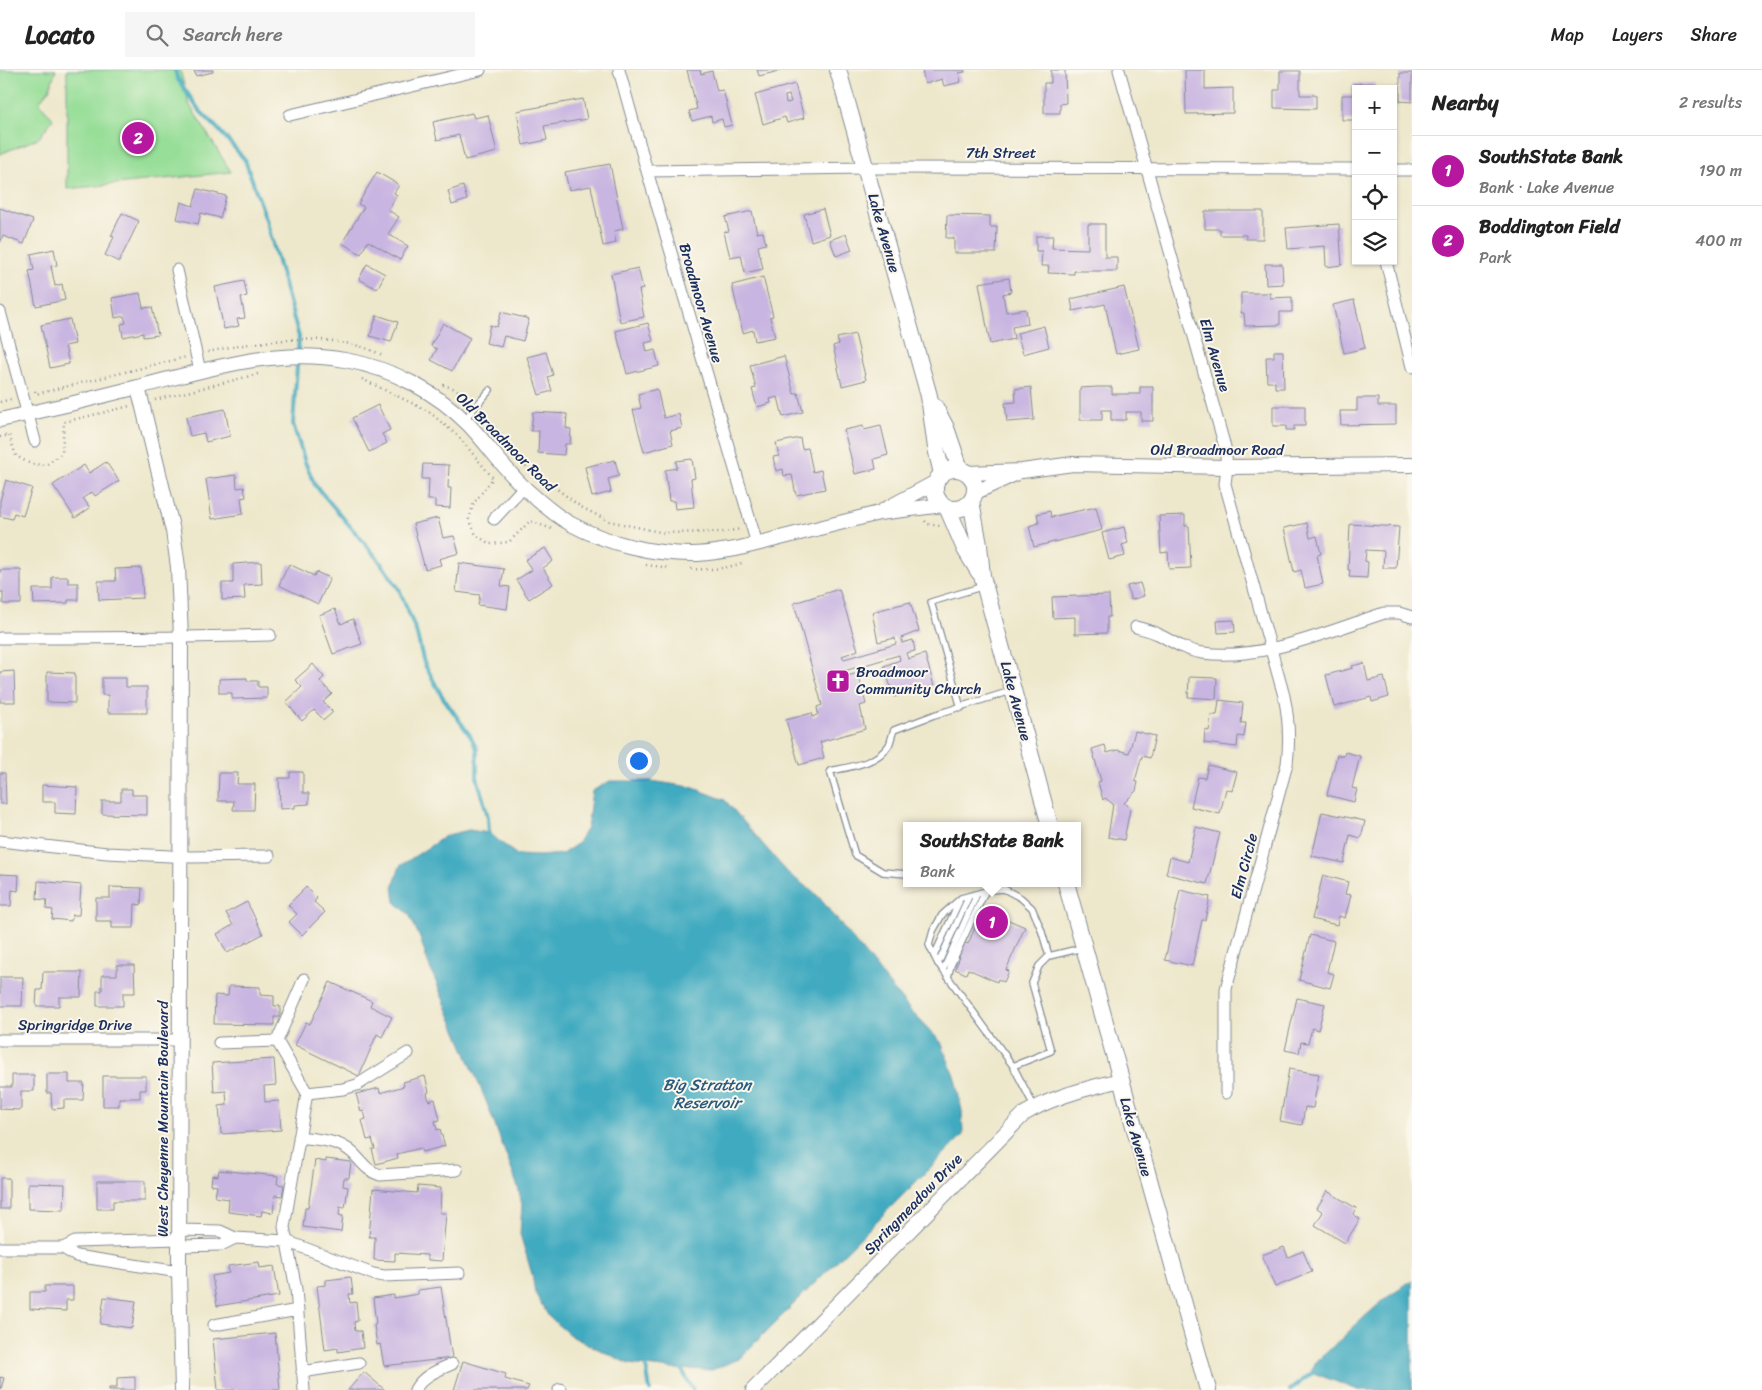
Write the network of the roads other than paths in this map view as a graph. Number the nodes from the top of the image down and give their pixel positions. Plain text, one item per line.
1 (480, 70) edge
2 (619, 70) edge
3 (838, 70) edge
4 (1119, 70) edge
5 (290, 115) dead end
6 (866, 168) junction
7 (1147, 168) junction
8 (1352, 169) edge
9 (1397, 170) edge
10 (1412, 170) edge
11 (647, 171) junction
12 (1387, 265) edge
13 (176, 270) dead end
14 (0, 312) edge
15 (1412, 367) edge
16 (200, 371) junction
17 (138, 387) junction
18 (490, 390) dead end
19 (929, 396) junction
20 (29, 414) junction
21 (0, 420) edge
22 (464, 420) junction
23 (35, 441) dead end
24 (1412, 465) edge
25 (1227, 467) junction
26 (1022, 470) junction
27 (963, 471) junction
28 (939, 478) junction
29 (524, 487) junction
30 (972, 497) junction
31 (945, 506) junction
32 (879, 513) junction
33 (494, 519) dead end
34 (757, 544) junction
35 (983, 581) junction
36 (1412, 617) edge
37 (1136, 627) dead end
38 (270, 635) dead end
39 (181, 637) junction
40 (0, 638) edge
41 (1270, 650) junction
42 (1013, 690) junction
43 (961, 708) junction
44 (1049, 822) edge
45 (0, 841) edge
46 (180, 856) junction
47 (269, 856) dead end
48 (903, 874) edge
49 (1067, 887) edge
50 (985, 892) junction
51 (977, 894) junction
52 (969, 896) junction
53 (961, 898) junction
54 (1084, 948) junction
55 (934, 956) junction
56 (1049, 956) junction
57 (938, 964) junction
58 (943, 970) junction
59 (948, 977) junction
60 (304, 978) dead end
61 (0, 1040) edge
62 (180, 1040) junction
63 (277, 1041) junction
64 (219, 1043) dead end
65 (408, 1053) dead end
66 (1014, 1066) junction
67 (1120, 1080) junction
68 (1226, 1092) dead end
69 (307, 1093) junction
70 (1035, 1108) junction
71 (299, 1136) junction
72 (457, 1170) dead end
73 (180, 1239) junction
74 (286, 1241) junction
75 (0, 1248) edge
76 (63, 1248) junction
77 (180, 1272) junction
78 (459, 1274) dead end
79 (298, 1310) junction
80 (214, 1325) dead end
81 (359, 1364) dead end
82 (452, 1364) dead end
83 (302, 1372) junction
84 (181, 1388) edge
85 (754, 1389) edge
86 (304, 1390) edge
87 (416, 1390) edge
88 (1208, 1390) edge

1 - 5 street
2 - 11 street, Broadmoor Avenue
3 - 6 main road, Lake Avenue
4 - 7 street, Elm Avenue
6 - 7 street, 7th Street
6 - 11 street, 7th Street
6 - 19 main road, Lake Avenue
7 - 8 street, 7th Street
7 - 25 street, Elm Avenue
9 - 10 street
11 - 34 street, Broadmoor Avenue
12 - 15 street
13 - 16 street
14 - 20 street
16 - 17 street, Old Broadmoor Road
16 - 22 street, Old Broadmoor Road
17 - 20 street
17 - 39 street, West Cheyenne Mountain Boulevard
18 - 22 lane
19 - 27 main road, Lake Avenue
19 - 28 main road, Lake Avenue
20 - 21 street
20 - 23 street
22 - 29 street, Old Broadmoor Road
24 - 25 street, Old Broadmoor Road
25 - 26 street, Old Broadmoor Road
25 - 41 street, Elm Avenue
26 - 27 street, Old Broadmoor Road
26 - 30 street, Old Broadmoor Road
27 - 28 main road
27 - 30 main road
28 - 31 main road
28 - 32 street, Old Broadmoor Road
29 - 33 street
29 - 34 street, Old Broadmoor Road
30 - 31 main road
30 - 35 main road, Lake Avenue
31 - 32 street, Old Broadmoor Road
31 - 35 main road, Lake Avenue
32 - 34 street, Old Broadmoor Road
35 - 42 main road, Lake Avenue
35 - 43 lane
36 - 41 street
37 - 41 street
38 - 39 street
39 - 40 street
39 - 46 street, West Cheyenne Mountain Boulevard
41 - 68 street, Elm Circle
42 - 43 lane
42 - 44 main road, Lake Avenue
43 - 48 lane
45 - 46 street
46 - 47 street
46 - 62 street, West Cheyenne Mountain Boulevard
49 - 54 main road, Lake Avenue
50 - 51 lane
50 - 56 lane
50 - 59 lane
51 - 52 lane
51 - 58 lane
52 - 53 lane
52 - 57 lane
53 - 55 lane
53 - 55 lane
54 - 56 lane
54 - 67 main road, Lake Avenue
55 - 57 lane
56 - 66 lane
57 - 58 lane
58 - 59 lane
59 - 66 lane
60 - 63 street
61 - 62 street, Springridge Drive
62 - 73 street, West Cheyenne Mountain Boulevard
63 - 64 street
63 - 69 street
65 - 69 street
66 - 70 lane
67 - 70 street, Springmeadow Drive
67 - 88 main road, Lake Avenue
69 - 71 street
70 - 85 street, Springmeadow Drive
71 - 72 street
71 - 74 street
73 - 74 street
73 - 76 street
73 - 77 street, West Cheyenne Mountain Boulevard
74 - 78 street
74 - 79 street
75 - 76 street
76 - 77 street
77 - 84 street, West Cheyenne Mountain Boulevard
79 - 80 street
79 - 83 street
81 - 83 street
82 - 87 street
83 - 86 street

